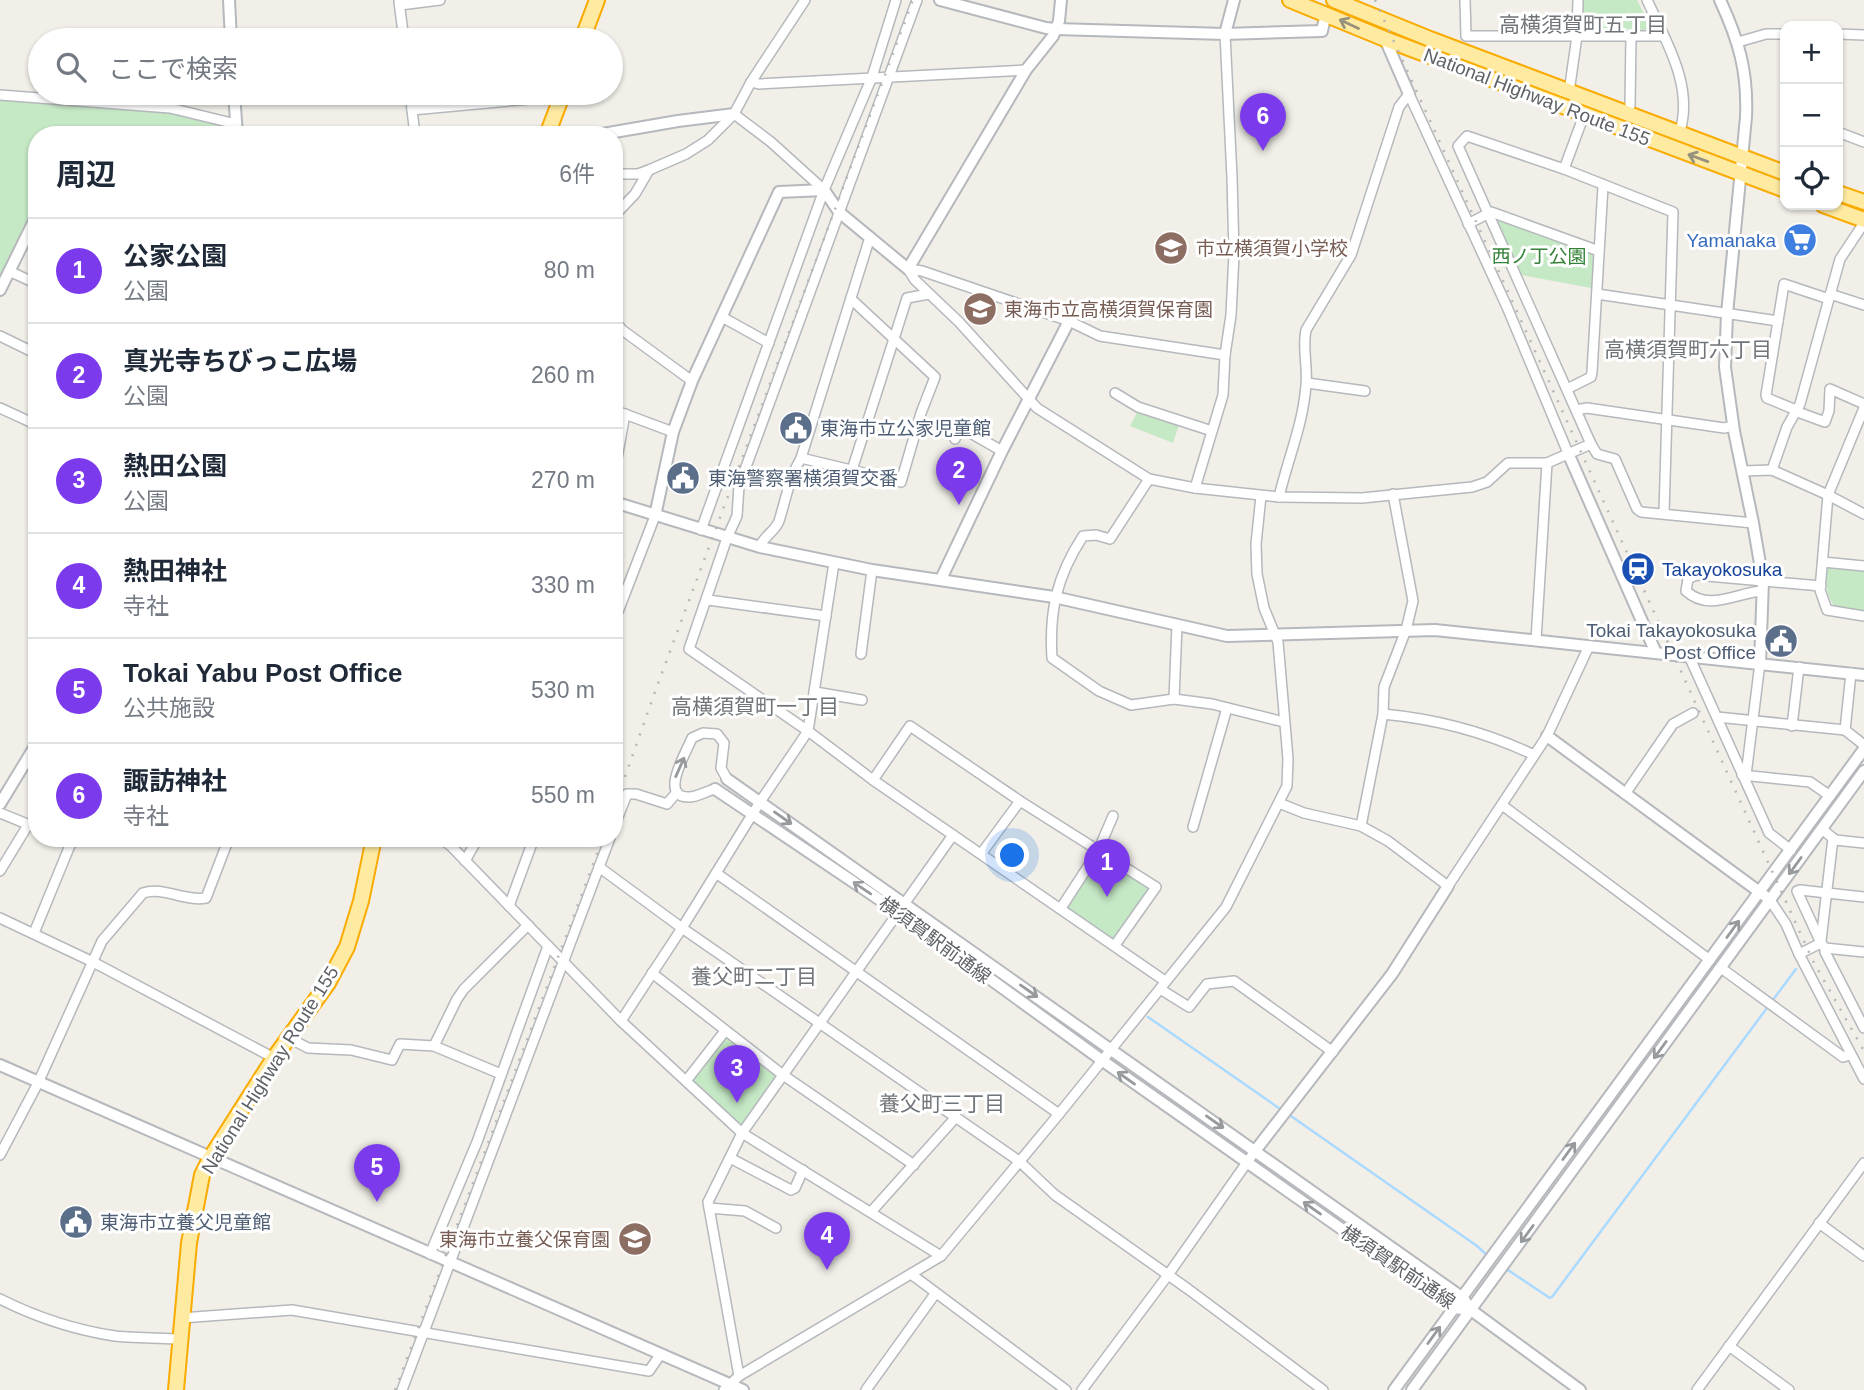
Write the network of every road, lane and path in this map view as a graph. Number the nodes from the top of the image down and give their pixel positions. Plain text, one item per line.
1 (229, 0) edge
2 (440, 0) edge
3 (597, 0) edge
4 (805, 0) edge
5 (896, 0) edge
6 (917, 0) edge
7 (940, 0) edge
8 (1061, 0) edge
9 (1234, 0) edge
10 (1290, 0) edge
11 (1334, 0) edge
12 (1465, 0) edge
13 (1578, 0) edge
14 (1647, 0) edge
15 (1720, 0) edge
16 (399, 2) edge
17 (1326, 13) junction
18 (230, 28) edge
19 (402, 28) edge
20 (586, 28) edge
21 (1056, 29) junction
22 (1225, 34) junction
23 (1780, 34) edge
24 (1843, 34) edge
25 (1864, 34) edge
26 (1577, 36) junction
27 (1631, 36) junction
28 (1663, 36) junction
29 (1385, 39) junction
30 (1738, 42) junction
31 (1026, 70) junction
32 (890, 76) junction
33 (872, 77) junction
34 (751, 82) junction
35 (1569, 92) junction
36 (1409, 94) junction
37 (0, 95) edge
38 (28, 97) edge
39 (131, 105) edge
40 (235, 105) edge
41 (411, 105) edge
42 (466, 105) edge
43 (559, 105) edge
44 (1630, 106) dead end
45 (412, 110) junction
46 (734, 114) junction
47 (1584, 115) junction
48 (225, 126) edge
49 (237, 126) edge
50 (414, 126) edge
51 (550, 126) edge
52 (623, 131) edge
53 (1679, 134) junction
54 (1843, 134) edge
55 (1864, 142) edge
56 (1742, 157) junction
57 (1564, 169) junction
58 (649, 170) junction
59 (1780, 171) edge
60 (623, 174) edge
61 (1741, 174) junction
62 (1603, 186) junction
63 (1780, 188) edge
64 (824, 190) junction
65 (1843, 195) edge
66 (1864, 202) edge
67 (623, 207) edge
68 (1836, 210) edge
69 (839, 212) junction
70 (1487, 214) junction
71 (1864, 221) edge
72 (1468, 224) junction
73 (28, 233) edge
74 (870, 237) junction
75 (1599, 251) junction
76 (908, 269) junction
77 (9, 271) junction
78 (28, 278) edge
79 (0, 290) edge
80 (929, 294) junction
81 (1597, 294) junction
82 (1830, 296) junction
83 (851, 299) junction
84 (1864, 305) edge
85 (1671, 306) junction
86 (1727, 314) junction
87 (722, 317) junction
88 (1069, 321) junction
89 (1778, 321) junction
90 (623, 330) edge
91 (0, 336) edge
92 (894, 338) junction
93 (769, 343) junction
94 (28, 350) edge
95 (1225, 355) junction
96 (692, 380) junction
97 (1307, 383) junction
98 (1567, 389) junction
99 (1365, 391) dead end
100 (1115, 393) dead end
101 (1029, 400) junction
102 (1864, 406) edge
103 (0, 408) edge
104 (1576, 410) junction
105 (1796, 411) junction
106 (625, 414) joint
107 (1667, 419) junction
108 (28, 421) edge
109 (623, 425) edge
110 (1733, 426) junction
111 (1212, 431) junction
112 (673, 432) junction
113 (955, 439) dead end
114 (1591, 444) junction
115 (1002, 451) junction
116 (1568, 453) junction
117 (801, 458) junction
118 (1547, 463) junction
119 (852, 470) junction
120 (1772, 470) junction
121 (1743, 471) junction
122 (1149, 480) junction
123 (1195, 488) junction
124 (1393, 494) junction
125 (1828, 495) junction
126 (1261, 496) junction
127 (1279, 497) junction
128 (623, 505) edge
129 (1664, 513) junction
130 (1864, 514) edge
131 (655, 516) junction
132 (1754, 523) junction
133 (701, 530) junction
134 (727, 538) junction
135 (760, 547) junction
136 (1823, 562) junction
137 (834, 563) junction
138 (1864, 566) edge
139 (872, 570) junction
140 (941, 579) junction
141 (1762, 586) junction
142 (1821, 586) junction
143 (1054, 597) junction
144 (623, 599) edge
145 (708, 600) junction
146 (826, 616) junction
147 (1864, 616) edge
148 (1177, 625) junction
149 (1406, 630) junction
150 (1275, 635) junction
151 (1536, 640) junction
152 (1589, 646) junction
153 (1656, 653) junction
154 (861, 654) dead end
155 (1689, 656) junction
156 (1760, 663) junction
157 (1799, 667) junction
158 (1851, 673) junction
159 (1864, 675) edge
160 (815, 692) junction
161 (1174, 699) junction
162 (862, 700) dead end
163 (1227, 708) junction
164 (1693, 713) dead end
165 (1383, 714) junction
166 (1717, 717) junction
167 (1753, 721) junction
168 (1284, 722) junction
169 (1792, 726) junction
170 (1845, 730) junction
171 (808, 731) junction
172 (1547, 736) junction
173 (1864, 747) edge
174 (1534, 755) junction
175 (28, 758) edge
176 (1744, 775) junction
177 (1863, 776) edge
178 (726, 779) joint
179 (873, 780) junction
180 (1287, 786) junction
181 (715, 789) joint
182 (677, 792) junction
183 (1625, 794) junction
184 (1830, 796) junction
185 (1020, 801) junction
186 (760, 802) junction
187 (1279, 803) junction
188 (0, 804) edge
189 (623, 804) edge
190 (1502, 805) junction
191 (1292, 808) junction
192 (0, 813) edge
193 (753, 814) junction
194 (1113, 816) dead end
195 (28, 825) edge
196 (1193, 827) dead end
197 (1361, 827) junction
198 (1822, 829) junction
199 (28, 832) edge
200 (953, 835) junction
201 (1833, 838) junction
202 (1864, 843) edge
203 (70, 847) edge
204 (226, 847) edge
205 (372, 847) edge
206 (449, 847) edge
207 (473, 847) edge
208 (531, 847) edge
209 (607, 847) edge
210 (1791, 850) junction
211 (1098, 851) junction
212 (981, 854) junction
213 (464, 861) junction
214 (599, 867) junction
215 (0, 871) edge
216 (716, 873) junction
217 (1448, 886) junction
218 (1760, 892) junction
219 (1827, 893) junction
220 (1864, 897) edge
221 (1770, 900) junction
222 (509, 906) junction
223 (901, 908) junction
224 (1061, 908) junction
225 (0, 918) edge
226 (528, 925) junction
227 (682, 928) junction
228 (34, 933) junction
229 (1115, 945) junction
230 (548, 946) junction
231 (1823, 946) junction
232 (1864, 952) edge
233 (1799, 954) junction
234 (1710, 960) junction
235 (93, 961) junction
236 (563, 962) junction
237 (1721, 968) junction
238 (857, 971) junction
239 (652, 973) junction
240 (1163, 985) junction
241 (1851, 1006) junction
242 (1864, 1007) edge
243 (621, 1021) junction
244 (820, 1024) junction
245 (1864, 1028) edge
246 (725, 1031) junction
247 (289, 1038) junction
248 (434, 1046) junction
249 (1112, 1050) junction
250 (1333, 1052) junction
251 (1850, 1055) junction
252 (274, 1058) junction
253 (1102, 1061) junction
254 (0, 1065) edge
255 (501, 1074) junction
256 (783, 1075) junction
257 (1864, 1079) edge
258 (686, 1082) junction
259 (38, 1083) junction
260 (1059, 1114) junction
261 (956, 1117) junction
262 (742, 1133) junction
263 (1255, 1151) junction
264 (0, 1155) edge
265 (211, 1157) junction
266 (730, 1158) junction
267 (1020, 1161) junction
268 (1247, 1163) junction
269 (1864, 1163) edge
270 (914, 1165) junction
271 (803, 1170) junction
272 (709, 1208) junction
273 (871, 1212) junction
274 (1819, 1223) junction
275 (776, 1228) dead end
276 (430, 1254) junction
277 (941, 1256) junction
278 (1864, 1256) edge
279 (450, 1262) junction
280 (911, 1274) junction
281 (1168, 1275) junction
282 (935, 1294) junction
283 (1463, 1298) junction
284 (0, 1299) edge
285 (1454, 1308) junction
286 (1471, 1310) junction
287 (181, 1318) junction
288 (425, 1333) junction
289 (180, 1339) junction
290 (1730, 1346) junction
291 (660, 1355) junction
292 (739, 1376) junction
293 (727, 1387) edge
294 (176, 1390) edge
295 (402, 1390) edge
296 (743, 1390) edge
297 (866, 1390) edge
298 (1066, 1390) edge
299 (1082, 1390) edge
300 (1323, 1390) edge
301 (1394, 1390) edge
302 (1412, 1390) edge
303 (1580, 1390) edge
304 (1697, 1390) edge
305 (1789, 1390) edge

1 - 18 street
2 - 16 street
3 - 20 highway
4 - 34 street
5 - 33 street
6 - 32 street
7 - 21 street
8 - 21 street
9 - 22 street
10 - 17 highway, National Highway Route 155
11 - 35 highway, National Highway Route 155
12 - 26 street
13 - 26 street
14 - 28 street
15 - 30 street
16 - 19 street
17 - 22 street
29 -> 17 highway, National Highway Route 155
21 - 22 street
21 - 31 street
22 - 95 street
23 - 30 street
24 - 25 street
26 - 27 street
26 - 35 street
27 - 28 street
27 - 44 street
28 - 53 street
29 - 36 street
29 - 47 highway, National Highway Route 155
30 - 56 street
31 - 32 street
31 - 76 street
32 - 33 street
32 - 69 street
33 - 34 street
33 - 64 street
34 - 46 street
35 - 53 highway, National Highway Route 155
36 - 72 street
36 - 97 street
37 - 38 street
39 - 48 street
40 - 49 street
41 - 45 street
42 - 45 street
43 - 51 highway
45 - 50 street
46 - 52 street
46 - 58 street
46 - 64 street
47 - 57 street
61 -> 47 highway, National Highway Route 155
53 - 56 highway, National Highway Route 155
54 - 55 street
56 - 59 highway, National Highway Route 155
56 - 61 street
57 - 62 street
57 - 70 street
58 - 60 street
58 - 67 street
61 - 63 highway, National Highway Route 155
61 - 86 street
62 - 75 street
62 - 85 street
64 - 69 street
64 - 87 street
64 - 93 street
65 - 66 highway
68 - 71 highway
69 - 74 street
69 - 134 street
70 - 72 street
70 - 75 street
70 - 98 street
71 - 82 street
72 - 116 street
73 - 77 street
74 - 76 street
74 - 83 street
75 - 81 street
76 - 80 street
76 - 88 street
77 - 78 street
77 - 79 street
80 - 92 street
80 - 101 street
81 - 85 street
81 - 98 street
82 - 84 street
82 - 89 street
82 - 105 street
83 - 92 street
83 - 117 street
85 - 86 street
85 - 107 street
86 - 89 street
86 - 110 street
87 - 93 street
87 - 96 street
88 - 95 street
88 - 101 street
89 - 105 street
90 - 96 street
91 - 94 street
92 - 119 street
92 - 119 street
93 - 133 street
95 - 111 street
96 - 112 street
97 - 99 street
97 - 127 street
98 - 104 street
100 - 111 street
101 - 115 street
101 - 122 street
102 - 105 street
102 - 125 street
103 - 108 street
104 - 107 street
104 - 114 street
105 - 120 street
106 - 109 street
106 - 112 street
107 - 110 street
107 - 129 street
110 - 121 street
111 - 123 street
112 - 131 street
113 - 115 street
114 - 116 street
114 - 129 street
115 - 140 street
116 - 118 street
116 - 153 street
117 - 119 street
117 - 135 street
118 - 124 street
118 - 151 street
120 - 121 street
120 - 125 street
121 - 132 street
122 - 123 street
122 - 143 street
123 - 126 street
124 - 127 street
124 - 149 street
125 - 130 street
125 - 136 street
126 - 127 street
126 - 150 street
128 - 131 street
129 - 132 street
131 - 133 street
131 - 144 street
132 - 141 street
133 - 134 street
134 - 135 street
134 - 145 street
135 - 137 street
136 - 138 street
136 - 142 street
137 - 139 street
137 - 146 street
139 - 140 street
139 - 154 street
140 - 143 street
141 - 141 street
141 - 142 street
141 - 156 street
142 - 147 street
143 - 148 street
143 - 161 street
145 - 146 street
145 - 171 street
146 - 160 street
148 - 150 street
148 - 161 street
149 - 150 street
149 - 151 street
149 - 165 street
150 - 168 street
151 - 152 street
152 - 153 street
152 - 172 street
153 - 155 street
155 - 156 street
155 - 166 street
156 - 157 street
156 - 167 street
157 - 158 street
157 - 169 street
158 - 159 street
158 - 170 street
160 - 162 street
160 - 171 street
161 - 163 street
163 - 168 street
163 - 196 street
164 - 183 street
165 - 174 street
165 - 197 street
166 - 167 street
166 - 176 street
167 - 169 street
167 - 176 street
168 - 180 street
169 - 170 street
170 - 173 street
171 - 179 street
171 - 186 street
172 - 174 street
172 - 183 street
173 - 184 street
174 - 190 street
175 - 188 street
176 - 184 street
176 - 210 street
177 - 198 street
182 -> 178 street
178 - 186 street, 横須賀駅前通線
179 - 185 street
179 - 200 street
180 - 187 street
180 - 191 street
181 - 182 street
181 - 193 street, 横須賀駅前通線
182 - 189 street
183 - 218 street
184 - 210 street
185 - 211 street
185 - 212 street
186 - 193 street
186 -> 223 street, 横須賀駅前通線
187 - 191 street
187 - 240 street
190 - 217 street
190 - 234 street
191 - 197 street
192 - 195 street
193 - 216 street
223 -> 193 street, 横須賀駅前通線
194 - 211 street
197 - 217 street
198 - 201 street
198 -> 221 street
199 - 215 street
200 - 212 street
200 - 223 street
201 - 202 street
201 - 219 street
203 - 228 street
204 - 235 street
205 - 247 highway, National Highway Route 155
206 - 213 street
207 - 213 street
208 - 222 street
209 - 214 street
210 - 218 street
211 - 224 street
211 - 229 street
212 - 224 street
213 - 222 street
214 - 227 street
214 - 236 street
216 - 227 street
216 - 238 street
217 - 250 street
218 - 221 street
234 -> 218 street
219 - 220 street
219 - 231 street
219 - 231 street
221 - 233 street
221 - 237 street
222 - 226 street
223 - 238 street
223 -> 249 street, 横須賀駅前通線
223 - 253 street, 横須賀駅前通線
224 - 229 street
225 - 228 street
226 - 230 street
226 - 248 street
227 - 239 street
227 - 244 street
228 - 235 street
229 - 240 street
230 - 236 street
230 - 255 street
231 - 232 street
231 - 233 street
231 - 241 street
233 - 251 street
283 -> 234 street
235 - 252 street
235 - 259 street
236 - 243 street
236 - 279 street
237 - 251 street
237 -> 286 street
238 - 244 street
238 - 260 street
239 - 243 street
239 - 246 street
240 - 249 street
240 - 250 street
241 - 242 street
241 - 245 street
243 - 258 street
244 - 256 street
244 - 261 street
246 - 256 street
246 - 258 street
247 - 248 street
247 - 252 highway, National Highway Route 155
248 - 255 street
249 - 253 street
249 -> 263 street, 横須賀駅前通線
250 - 263 street
251 - 257 street
252 - 265 highway, National Highway Route 155
253 - 260 street
268 -> 253 street, 横須賀駅前通線
254 - 259 street
255 - 276 street
256 - 262 street
256 - 270 street
258 - 262 street
259 - 264 street
259 - 265 street
260 - 267 street
261 - 267 street
261 - 270 street
262 - 266 street
262 - 271 street
263 - 268 street
263 - 283 street, 横須賀駅前通線
265 - 276 street
265 - 287 highway, National Highway Route 155
266 - 271 street
266 - 272 street
267 - 277 street
267 - 281 street
268 - 281 street
285 -> 268 street, 横須賀駅前通線
269 - 274 street
270 - 273 street
271 - 273 street
272 - 275 street
272 - 292 street
273 - 277 street
274 - 278 street
274 - 290 street
276 - 279 street
277 - 280 street
279 - 288 street
279 - 291 street
280 - 282 street
280 - 292 street
281 - 299 street
281 - 300 street
282 - 297 street
282 - 298 street
283 - 285 street
283 - 286 street, 横須賀駅前通線
284 - 289 street
285 - 286 street, 横須賀駅前通線
301 -> 285 street
286 - 302 street
286 - 303 street
287 - 288 street
287 - 289 highway, National Highway Route 155
288 - 291 street
288 - 295 street
289 - 294 highway, National Highway Route 155
290 - 304 street
290 - 305 street
291 - 293 street
292 - 293 street
293 - 296 street

